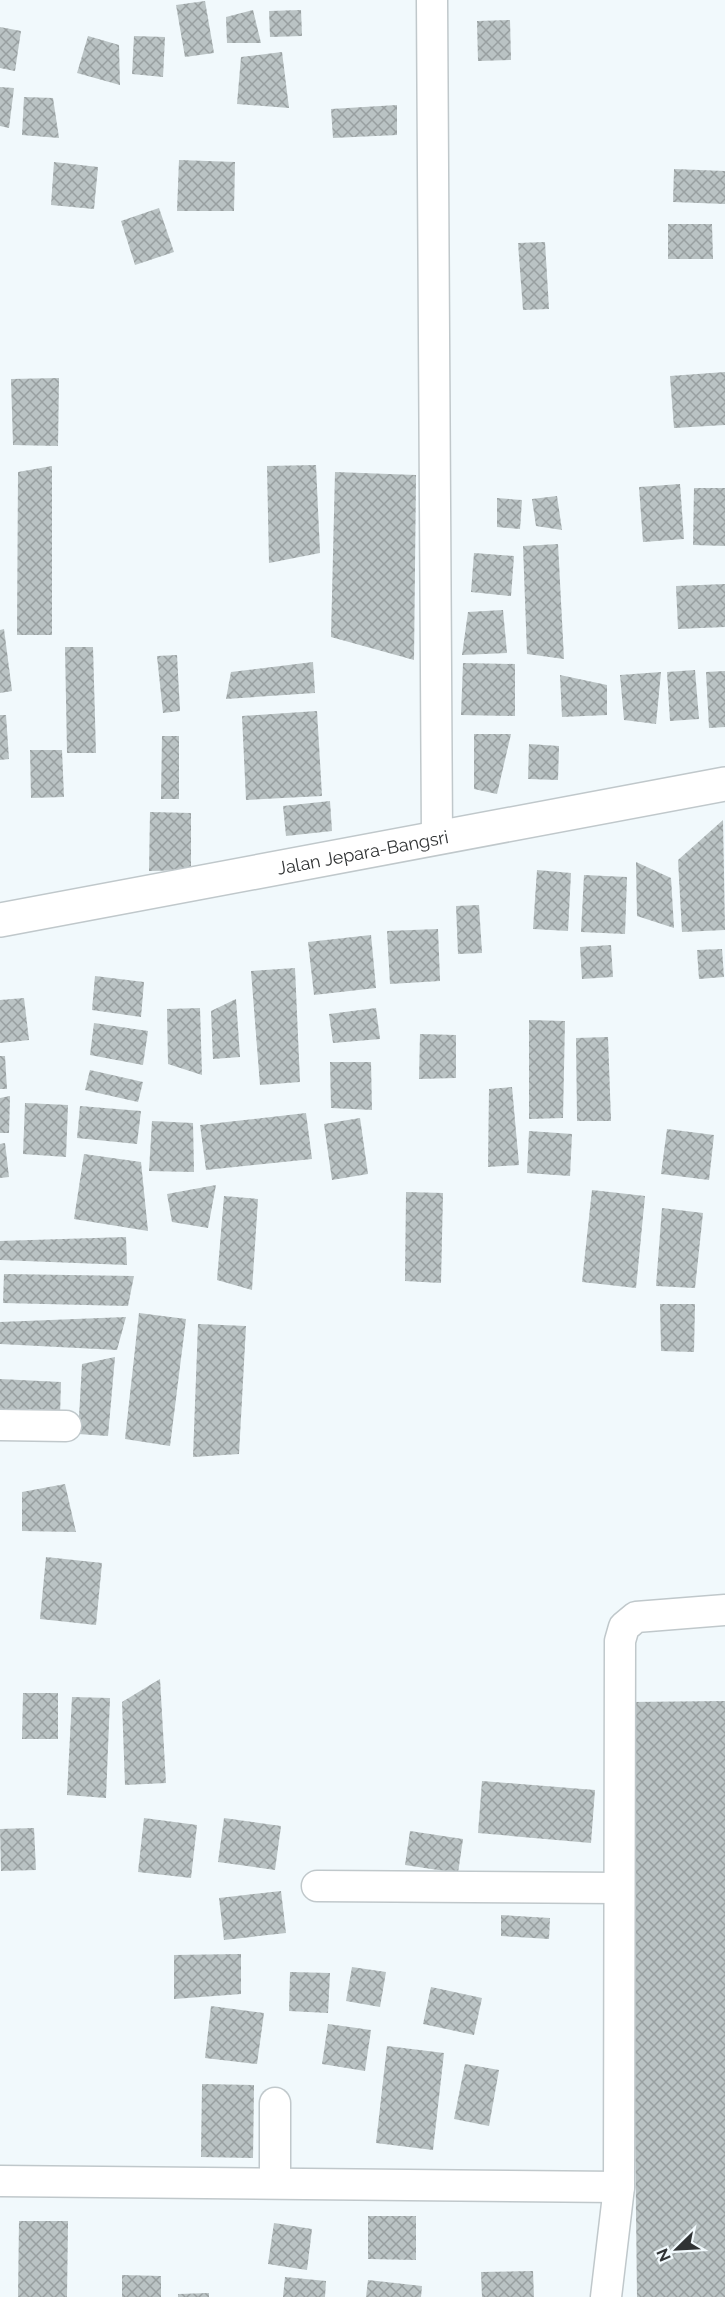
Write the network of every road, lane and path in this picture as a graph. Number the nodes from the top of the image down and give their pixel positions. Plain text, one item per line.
1 (432, 0) edge
2 (725, 784) edge
3 (436, 838) junction
4 (0, 920) edge
5 (0, 1425) edge
6 (66, 1426) dead end
7 (725, 1610) edge
8 (317, 1886) dead end
9 (619, 1888) junction
10 (275, 2103) dead end
11 (0, 2181) edge
12 (275, 2183) junction
13 (619, 2187) junction
14 (606, 2297) edge

1 - 3 street
2 - 3 main road, Jalan Jepara-Bangsri
3 - 4 main road, Jalan Jepara-Bangsri
5 - 6 street
7 - 9 street
8 - 9 street
9 - 13 street
10 - 12 street
11 - 12 street
12 - 13 street
13 - 14 street

